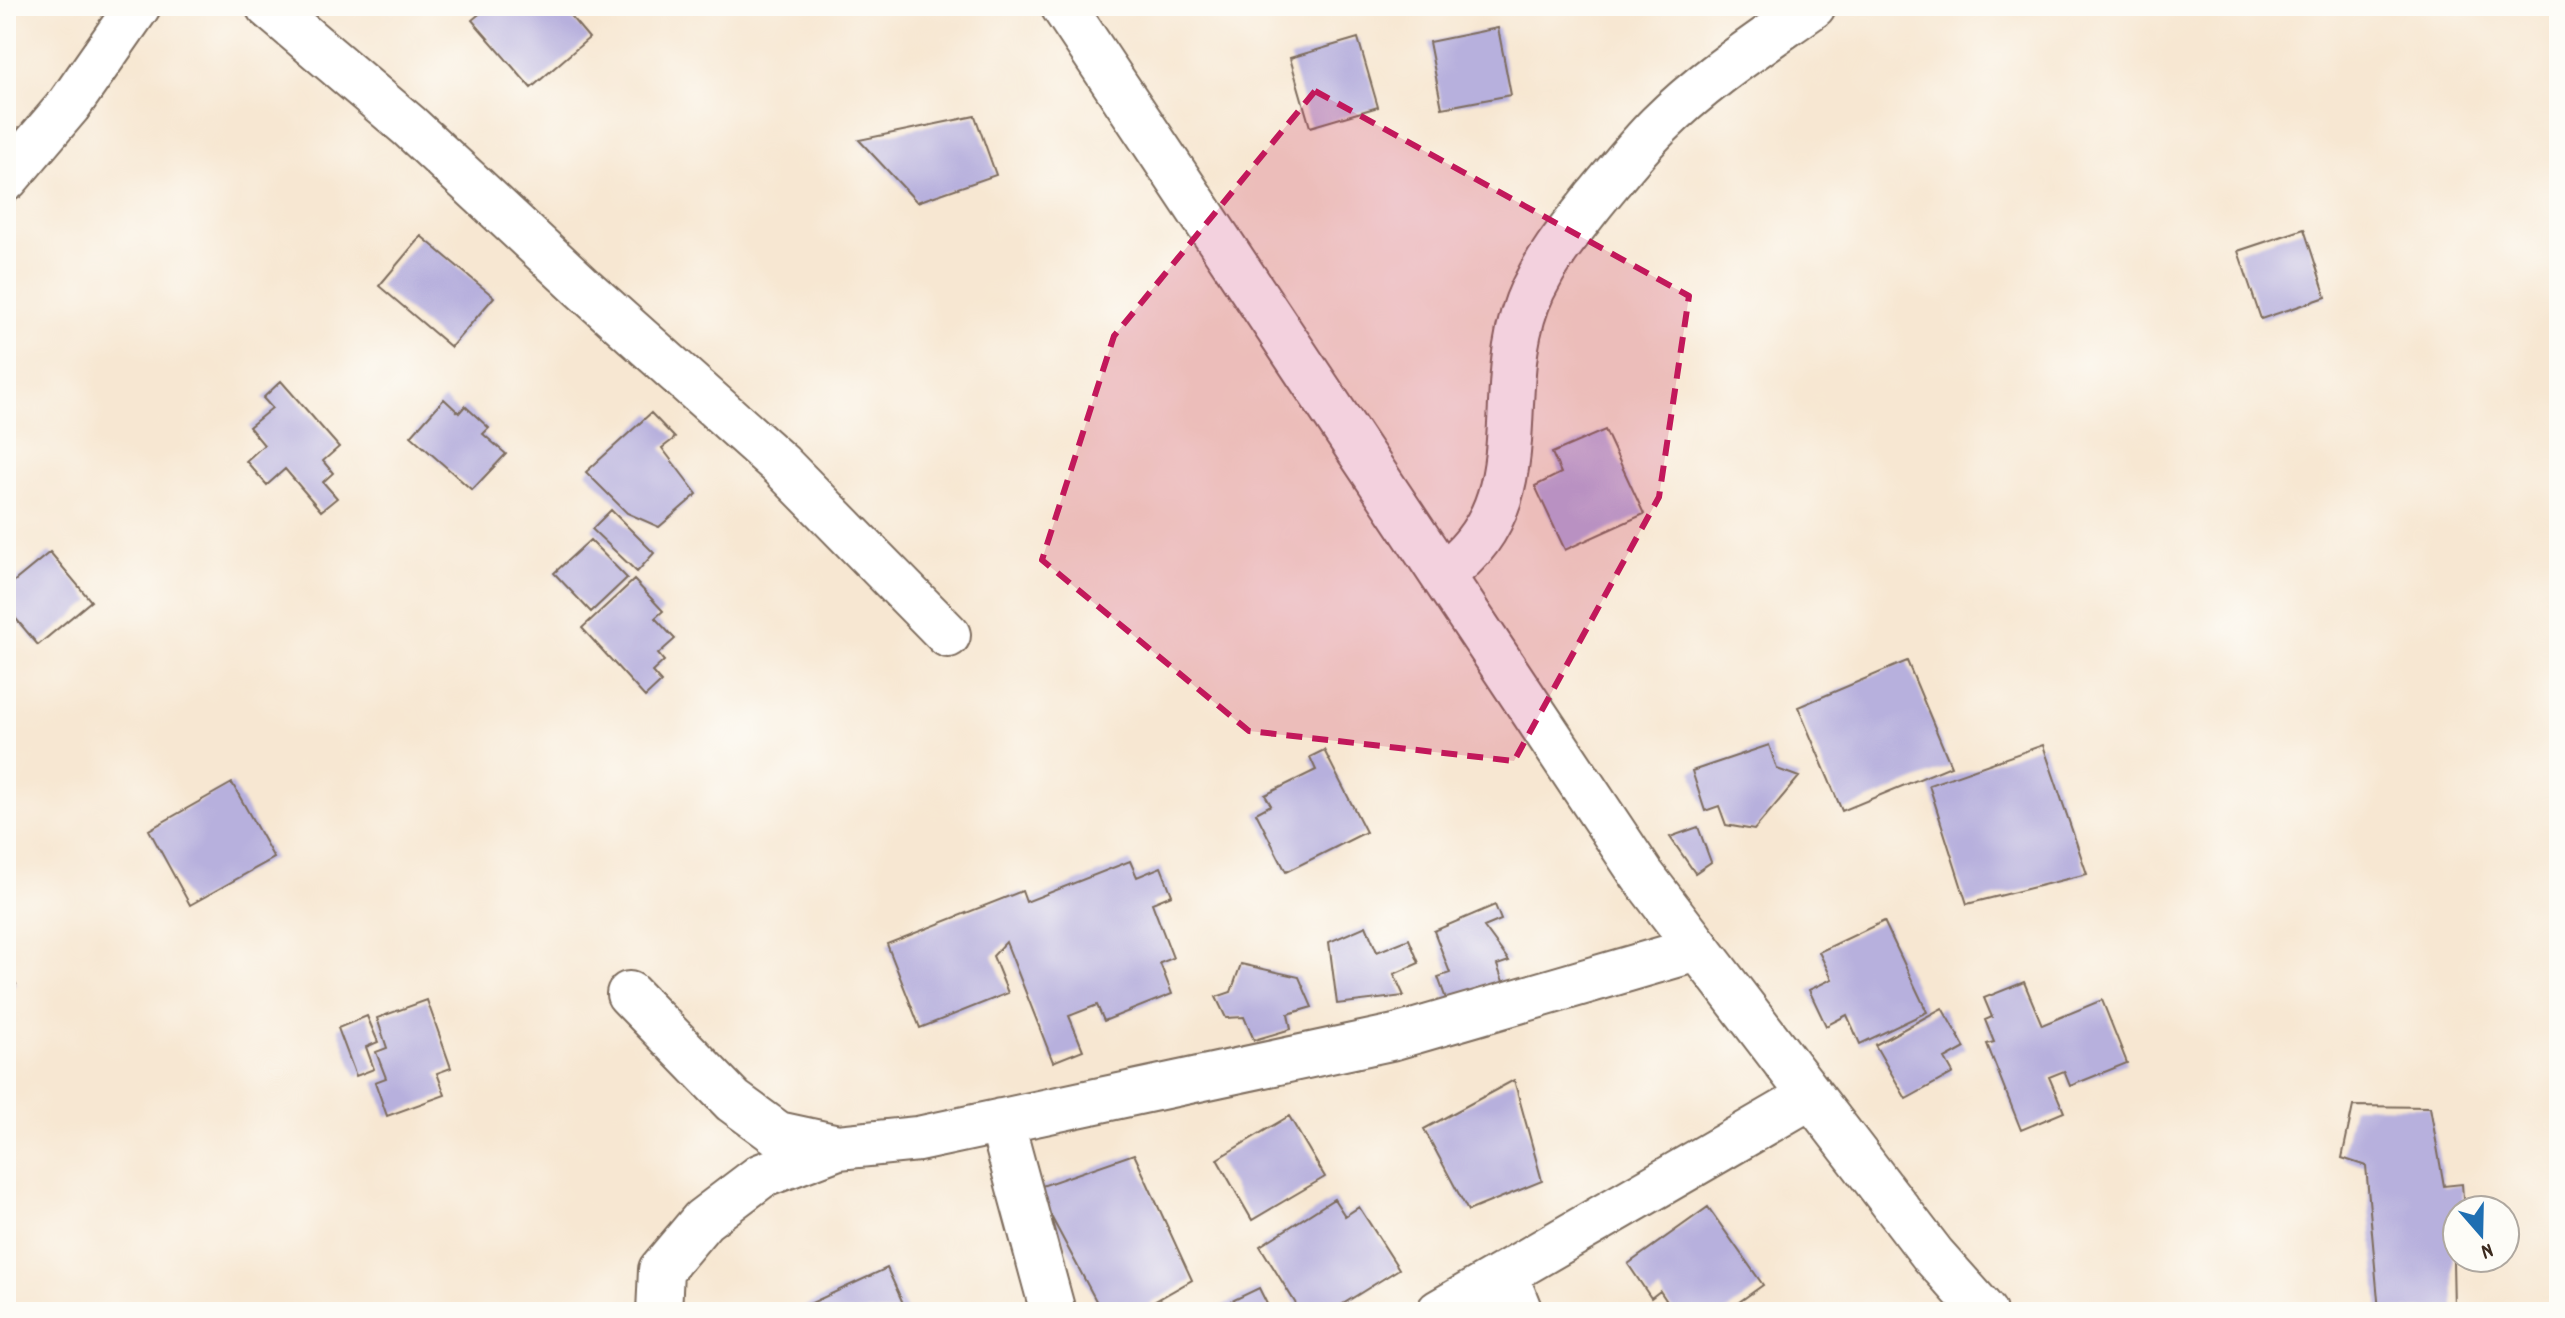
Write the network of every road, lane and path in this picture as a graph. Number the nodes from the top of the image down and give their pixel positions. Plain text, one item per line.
1 (138, 6) edge
2 (268, 6) edge
3 (1063, 6) edge
4 (1813, 6) edge
5 (6, 179) edge
6 (1443, 574) junction
7 (948, 635) dead end
8 (1697, 949) junction
9 (629, 994) dead end
10 (1810, 1097) junction
11 (1001, 1121) junction
12 (838, 1147) junction
13 (1512, 1293) edge
14 (659, 1312) edge
15 (1053, 1312) edge
16 (1439, 1312) edge
17 (1984, 1312) edge

1 - 5 street
2 - 7 street
3 - 6 street
4 - 6 street
6 - 8 street
8 - 10 street
8 - 11 street
9 - 12 street
10 - 13 street
10 - 17 street
11 - 12 street
11 - 15 street
12 - 14 street
13 - 16 street

